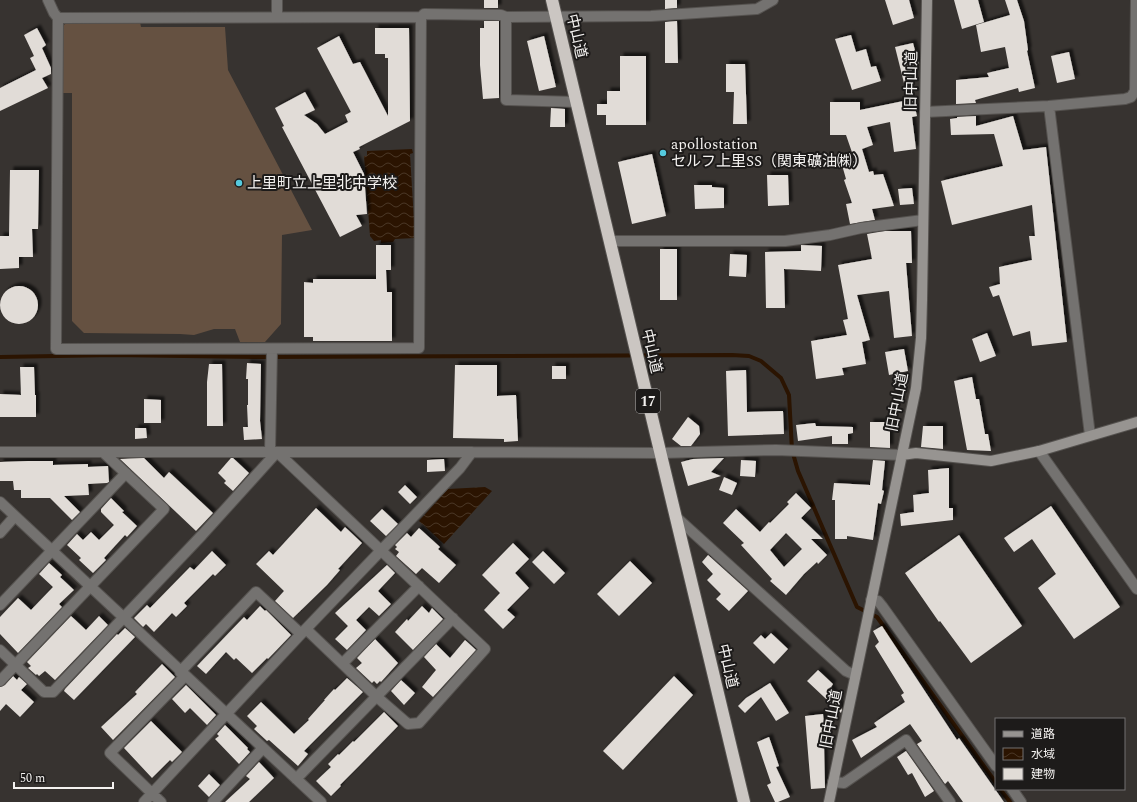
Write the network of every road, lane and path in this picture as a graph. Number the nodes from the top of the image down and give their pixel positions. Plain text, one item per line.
1 (48, 0) edge
2 (277, 0) edge
3 (552, 0) edge
4 (773, 0) edge
5 (927, 0) edge
6 (1136, 0) edge
7 (277, 17) junction
8 (421, 17) junction
9 (506, 17) junction
10 (556, 17) junction
11 (58, 18) junction
12 (576, 102) junction
13 (1049, 106) junction
14 (925, 112) junction
15 (923, 220) junction
16 (610, 241) junction
17 (271, 354) junction
18 (1137, 422) edge
19 (1090, 435) junction
20 (1039, 451) junction
21 (0, 452) edge
22 (103, 452) junction
23 (273, 452) junction
24 (472, 452) junction
25 (660, 453) junction
26 (902, 455) junction
27 (126, 472) junction
28 (0, 502) edge
29 (15, 516) junction
30 (677, 518) junction
31 (0, 533) edge
32 (381, 550) junction
33 (52, 551) junction
34 (419, 586) junction
35 (90, 587) junction
36 (1137, 589) edge
37 (871, 603) junction
38 (0, 605) edge
39 (124, 618) junction
40 (452, 618) junction
41 (303, 631) junction
42 (0, 650) edge
43 (343, 663) junction
44 (15, 665) junction
45 (183, 674) junction
46 (855, 675) junction
47 (0, 681) edge
48 (377, 697) junction
49 (226, 714) junction
50 (263, 748) junction
51 (995, 765) edge
52 (296, 779) junction
53 (833, 782) junction
54 (1013, 790) edge
55 (152, 794) junction
56 (144, 802) edge
57 (161, 802) edge
58 (213, 802) edge
59 (321, 802) edge
60 (744, 802) edge
61 (829, 802) edge
62 (950, 802) edge
63 (1021, 802) edge

1 - 11 street
2 - 7 street
3 - 10 highway, 中山道 / 17
4 - 10 street
5 - 14 main road, 旧中山道
6 - 13 street
7 - 8 street
7 - 11 street
8 - 9 street
8 - 17 street
9 - 10 street
9 - 12 street
10 - 12 highway, 中山道 / 17
11 - 17 street
12 - 16 highway, 中山道 / 17
13 - 14 street
13 - 19 street
14 - 15 main road, 旧中山道
15 - 16 street
15 - 26 main road, 旧中山道
16 - 25 highway, 中山道 / 17
17 - 23 street
18 - 19 main road
19 - 20 main road
20 - 26 main road
20 - 36 street
21 - 22 street
22 - 23 street
22 - 27 street
23 - 24 street
23 - 32 street
23 - 39 street
24 - 25 street
24 - 32 street
25 - 26 street
25 - 30 highway, 中山道 / 17
26 - 37 main road, 旧中山道
27 - 33 street
27 - 35 street
28 - 29 street
29 - 31 street
29 - 33 street
30 - 46 street
30 - 60 highway, 中山道 / 17
32 - 34 street
32 - 41 street
33 - 35 street
33 - 38 street
34 - 40 street
34 - 43 street
35 - 39 street
35 - 44 street
37 - 46 main road, 旧中山道
37 - 51 street
39 - 44 street
39 - 45 street
40 - 48 street
40 - 48 street
41 - 43 street
41 - 45 street
41 - 49 street
42 - 44 street
43 - 48 street
44 - 47 street
45 - 49 street
45 - 55 street
46 - 53 main road, 旧中山道
48 - 52 street
49 - 50 street
49 - 55 street
50 - 52 street
50 - 58 street
52 - 59 street
53 - 61 main road, 旧中山道
53 - 62 street
54 - 63 street
55 - 56 street
55 - 57 street

